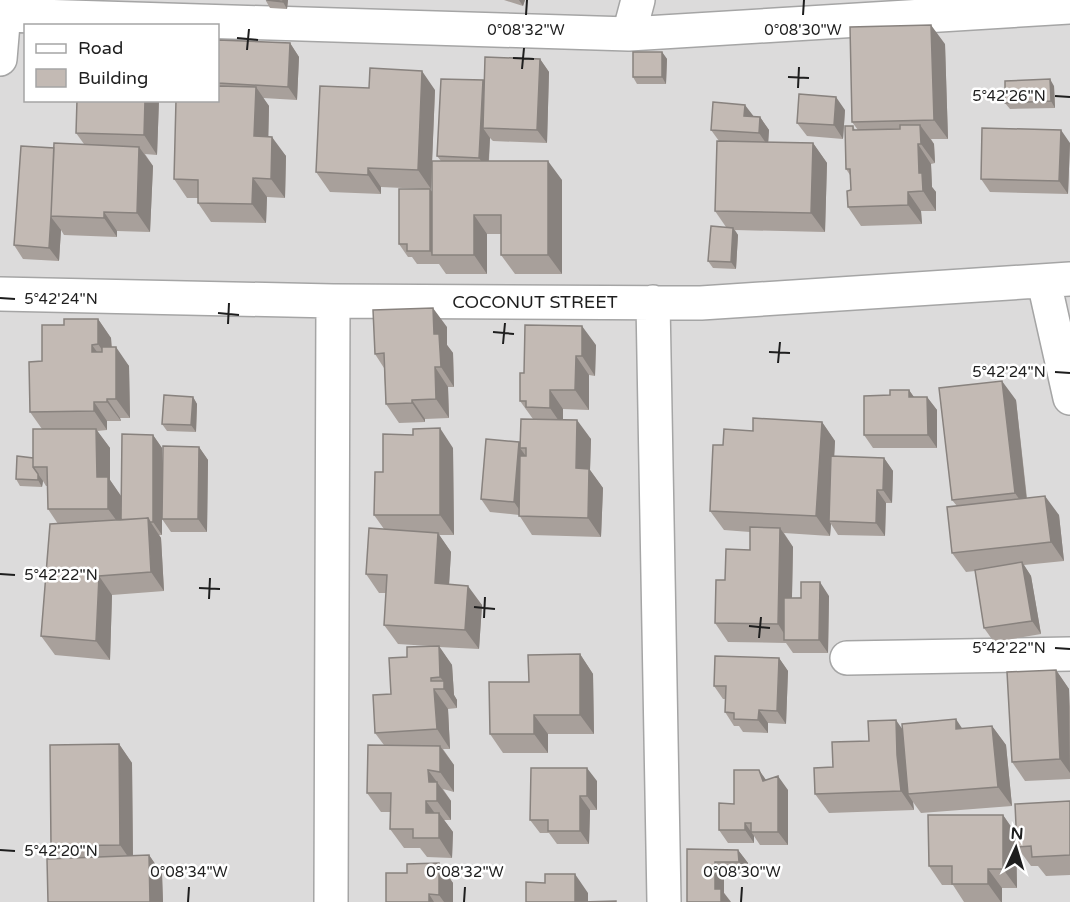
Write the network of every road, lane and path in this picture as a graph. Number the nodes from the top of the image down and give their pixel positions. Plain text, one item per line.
1 (638, 0) edge
2 (1070, 7) edge
3 (4, 8) edge
4 (301, 12) edge
5 (628, 34) junction
6 (0, 59) edge
7 (1057, 280) edge
8 (0, 294) edge
9 (333, 301) junction
10 (653, 302) junction
11 (1070, 398) edge
12 (1070, 654) edge
13 (847, 658) dead end
14 (331, 902) edge
15 (664, 902) edge

1 - 5 street
2 - 5 street
3 - 4 street
3 - 6 street
4 - 5 street
7 - 10 street, COCONUT STREET
7 - 11 street
8 - 9 street, COCONUT STREET
9 - 10 street, COCONUT STREET
9 - 14 street
10 - 15 street
12 - 13 street

